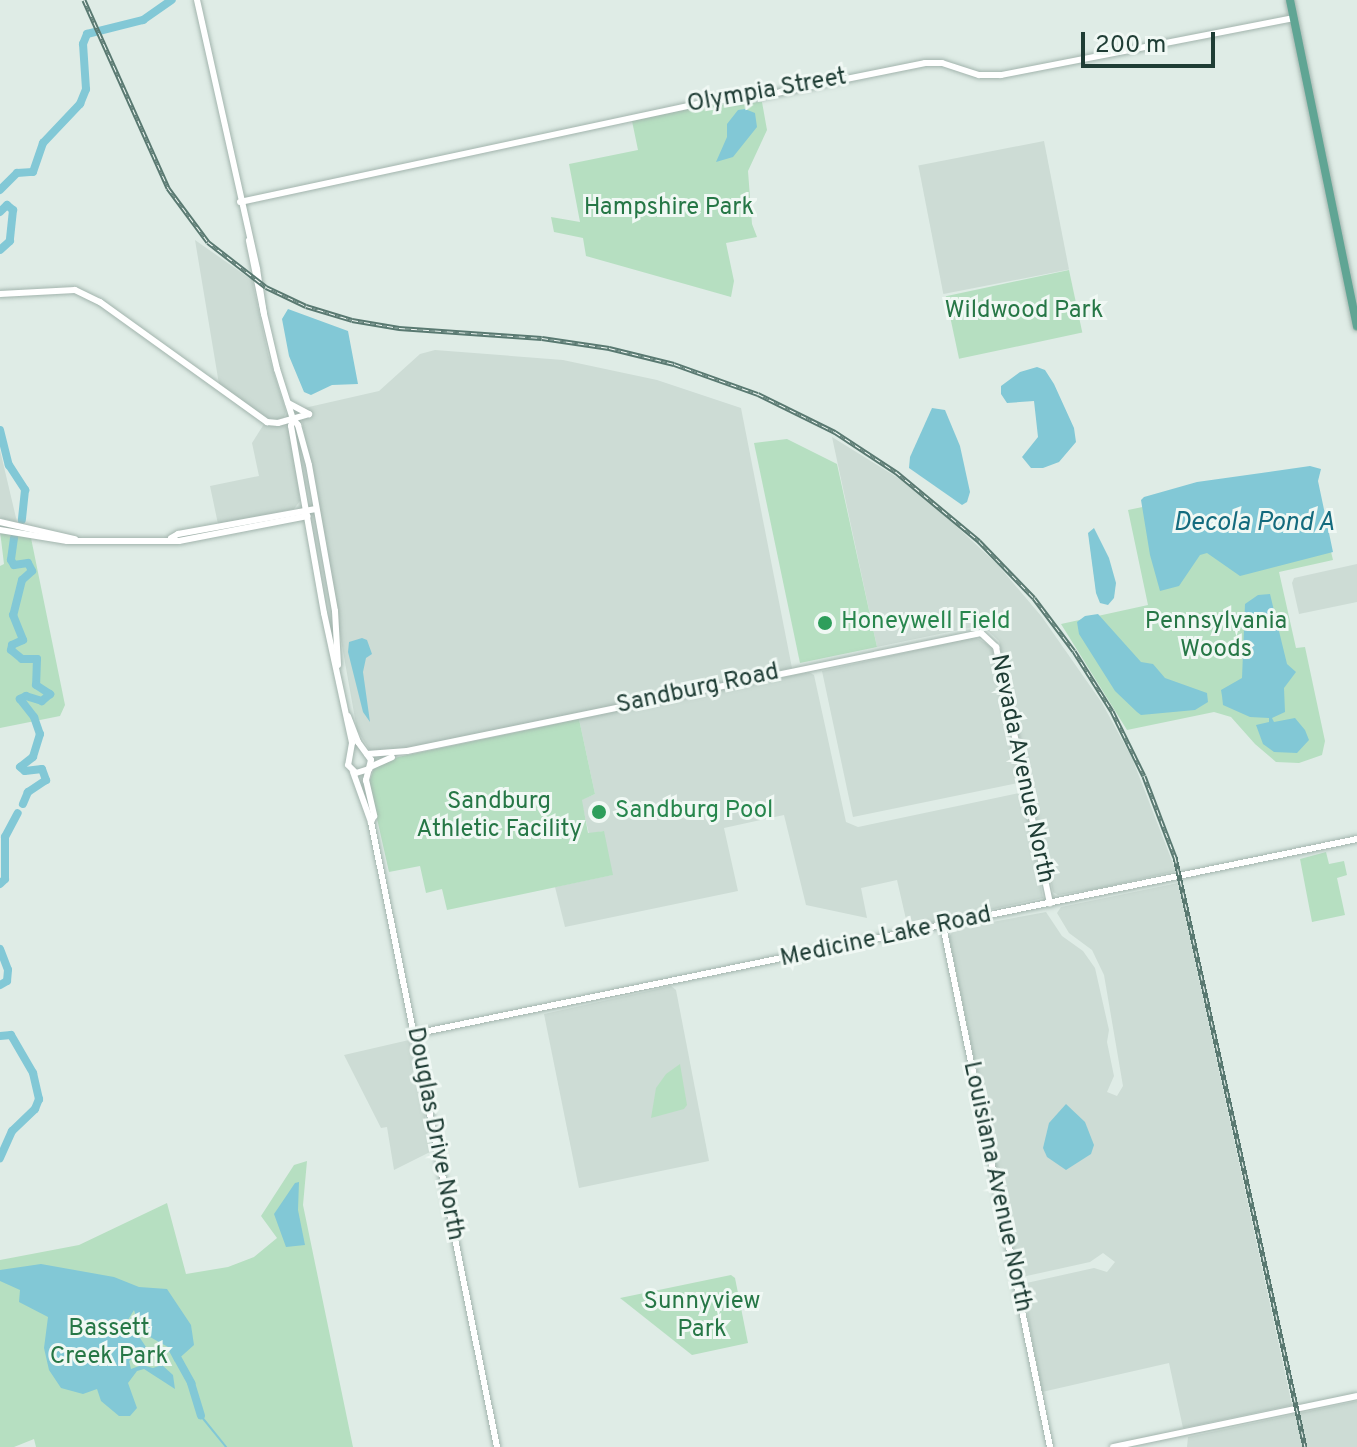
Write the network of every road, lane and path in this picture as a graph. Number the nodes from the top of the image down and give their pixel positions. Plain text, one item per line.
1 (197, 0) edge
2 (1290, 0) edge
3 (1294, 18) junction
4 (240, 202) junction
5 (0, 294) edge
6 (1357, 326) edge
7 (287, 401) junction
8 (293, 419) junction
9 (317, 512) junction
10 (307, 513) junction
11 (0, 522) edge
12 (0, 530) edge
13 (78, 540) junction
14 (988, 636) joint
15 (338, 669) junction
16 (348, 716) junction
17 (407, 751) junction
18 (366, 753) junction
19 (350, 756) junction
20 (369, 768) junction
21 (353, 772) junction
22 (371, 822) junction
23 (1357, 839) edge
24 (1050, 903) junction
25 (943, 926) junction
26 (414, 1034) junction
27 (1357, 1396) edge
28 (497, 1447) edge
29 (1050, 1447) edge
30 (1113, 1447) edge

1 - 4 street, Douglas Drive North
2 - 3 main road
3 - 4 street, Olympia Street
3 - 6 main road
4 - 7 street, Douglas Drive North
5 - 8 street
7 - 8 street, Douglas Drive North
7 - 8 street
8 - 9 street, Douglas Drive North
8 - 10 street, Douglas Drive North
9 - 10 street
9 - 15 street, Douglas Drive North
10 - 13 street
10 - 15 street, Douglas Drive North
11 - 13 street
12 - 13 street
14 - 17 street, Sandburg Road
14 - 24 street, Nevada Avenue North
15 - 16 street, Douglas Drive North
16 - 18 street, Douglas Drive North
16 - 19 street, Douglas Drive North
17 - 18 street, Sandburg Road
17 - 20 street, Sandburg Road
18 - 19 street
18 - 20 street, Douglas Drive North
19 - 21 street, Douglas Drive North
20 - 21 street
20 - 22 street, Douglas Drive North
21 - 22 street, Douglas Drive North
22 - 26 street, Douglas Drive North
23 - 24 street, Medicine Lake Road
24 - 25 street, Medicine Lake Road
25 - 26 street, Medicine Lake Road
25 - 29 street, Louisiana Avenue North
26 - 28 street, Douglas Drive North
27 - 30 street

